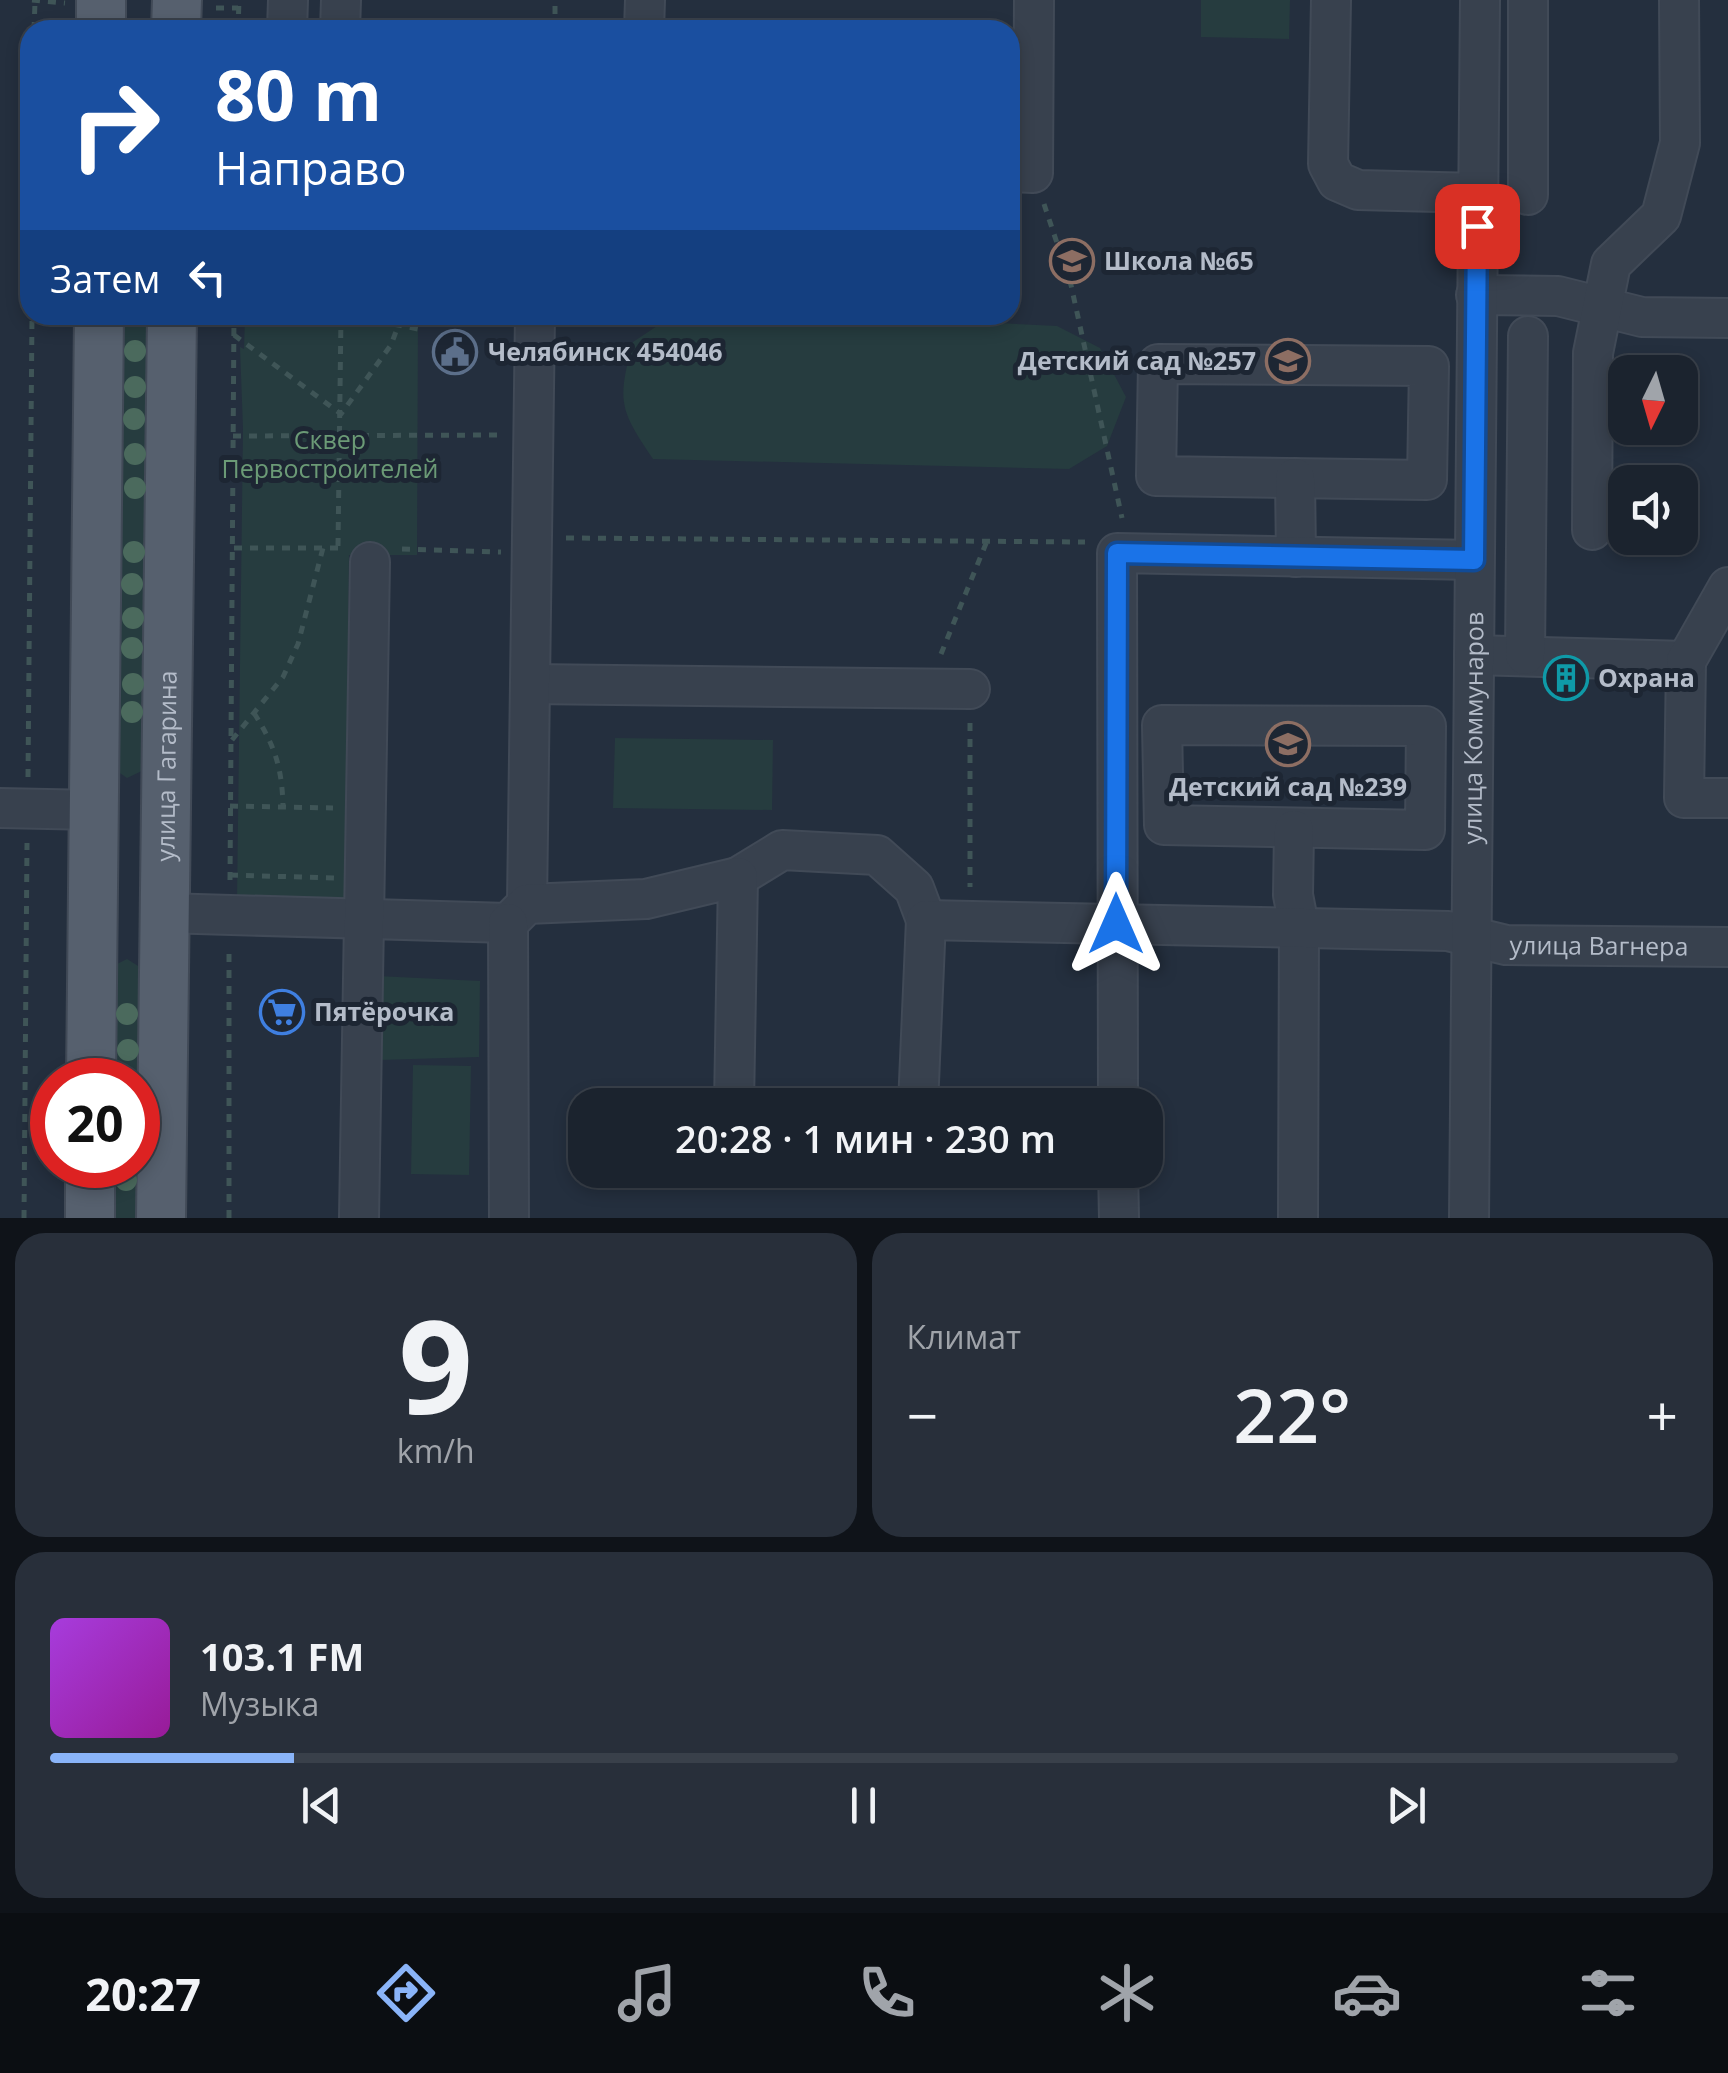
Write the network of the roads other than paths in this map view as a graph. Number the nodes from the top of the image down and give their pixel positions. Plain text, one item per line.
1 (1034, 0) edge
2 (1330, 0) edge
3 (1480, 0) edge
4 (1528, 0) edge
5 (1679, 0) edge
6 (1022, 173) edge
7 (1478, 192) junction
8 (1528, 195) dead end
9 (1476, 295) junction
10 (1603, 304) junction
11 (1728, 318) edge
12 (99, 325) edge
13 (172, 325) edge
14 (535, 325) edge
15 (1528, 336) dead end
16 (1295, 478) junction
17 (1592, 530) dead end
18 (1296, 557) junction
19 (1474, 560) junction
20 (370, 562) dead end
21 (1728, 587) edge
22 (1474, 655) junction
23 (1525, 655) junction
24 (1686, 660) junction
25 (530, 684) junction
26 (970, 689) road end
27 (1728, 798) edge
28 (14, 808) edge
29 (95, 810) junction
30 (165, 812) junction
31 (1294, 830) junction
32 (738, 877) junction
33 (93, 910) junction
34 (164, 913) junction
35 (518, 913) junction
36 (364, 919) junction
37 (926, 920) junction
38 (1116, 924) junction
39 (1299, 926) junction
40 (1472, 938) junction
41 (1728, 947) edge
42 (91, 1058) edge
43 (734, 1088) edge
44 (919, 1088) edge
45 (1118, 1088) edge
46 (90, 1188) edge
47 (1118, 1188) edge
48 (90, 1218) edge
49 (161, 1218) edge
50 (359, 1218) edge
51 (509, 1218) edge
52 (1119, 1218) edge
53 (1298, 1218) edge
54 (1469, 1218) edge

1 - 6 street
2 - 7 street
3 - 7 street, улица Коммунаров
4 - 8 street
5 - 10 street
7 - 9 street, улица Коммунаров
9 - 10 street
9 - 19 street, улица Коммунаров
10 - 11 street
10 - 17 street
12 - 29 main road
13 - 30 main road, улица Гагарина
14 - 25 street
15 - 23 street
16 - 16 street
16 - 18 street
18 - 19 street
18 - 38 street
19 - 22 street, улица Коммунаров
20 - 36 street
21 - 24 street
22 - 23 street
22 - 40 street, улица Коммунаров
23 - 24 street
24 - 27 street
25 - 26 street
25 - 35 street
28 - 29 street
29 - 30 main road
29 - 33 main road
30 - 34 main road, улица Гагарина
31 - 31 street
31 - 39 street
32 - 35 street
32 - 37 street
32 - 43 street
33 - 34 main road
33 - 42 main road
34 - 36 street
34 - 49 main road, улица Гагарина
35 - 36 street
35 - 51 street
36 - 50 street
37 - 38 street, улица Вагнера
37 - 44 street
38 - 39 street, улица Вагнера
38 - 45 street
39 - 40 street, улица Вагнера
39 - 53 street
40 - 41 street, улица Вагнера
40 - 54 street, улица Коммунаров
46 - 48 main road
47 - 52 street

